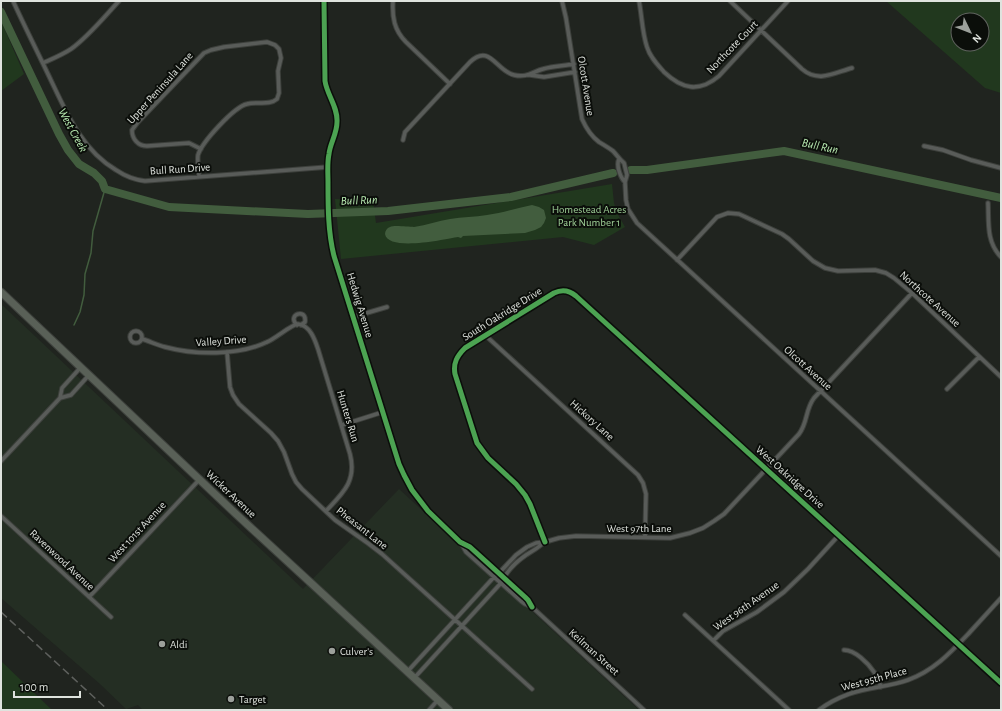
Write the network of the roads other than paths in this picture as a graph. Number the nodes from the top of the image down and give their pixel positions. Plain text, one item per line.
1 (12, 1) edge
2 (120, 1) edge
3 (324, 1) edge
4 (393, 1) edge
5 (562, 1) edge
6 (639, 1) edge
7 (730, 1) edge
8 (788, 1) edge
9 (761, 31) junction
10 (43, 63) junction
11 (574, 64) junction
12 (852, 68) dead end
13 (575, 72) junction
14 (529, 75) junction
15 (450, 84) junction
16 (403, 140) dead end
17 (924, 146) dead end
18 (201, 149) junction
19 (619, 159) junction
20 (328, 167) junction
21 (1001, 168) edge
22 (199, 177) junction
23 (624, 182) junction
24 (988, 202) dead end
25 (1001, 257) edge
26 (677, 260) junction
27 (564, 290) joint
28 (1, 292) edge
29 (912, 293) junction
30 (387, 307) dead end
31 (353, 317) junction
32 (299, 325) joint
33 (485, 335) junction
34 (142, 339) dead end
35 (227, 352) junction
36 (979, 357) junction
37 (81, 367) junction
38 (90, 375) junction
39 (1001, 377) edge
40 (947, 389) dead end
41 (820, 391) junction
42 (60, 398) junction
43 (383, 412) junction
44 (342, 425) junction
45 (1, 461) edge
46 (767, 469) junction
47 (199, 480) junction
48 (326, 511) junction
49 (1, 516) edge
50 (839, 535) junction
51 (645, 537) junction
52 (460, 542) junction
53 (545, 542) junction
54 (1001, 556) edge
55 (499, 573) junction
56 (494, 576) junction
57 (504, 577) junction
58 (501, 583) junction
59 (89, 597) junction
60 (1001, 598) edge
61 (532, 607) junction
62 (685, 615) dead end
63 (111, 617) dead end
64 (454, 620) junction
65 (461, 626) junction
66 (714, 640) junction
67 (959, 644) junction
68 (844, 650) dead end
69 (407, 672) junction
70 (413, 677) junction
71 (1001, 683) edge
72 (881, 687) junction
73 (532, 689) dead end
74 (438, 700) junction
75 (429, 710) edge
76 (449, 710) edge
77 (644, 710) edge
78 (789, 710) edge
79 (819, 710) edge

1 - 10 street, Bull Run Drive
2 - 10 street
3 - 20 street, Hedwig Avenue
4 - 15 street
5 - 11 street, Olcott Avenue
6 - 9 street, Northcote Court
7 - 9 street
8 - 9 street, Northcote Court
9 - 12 street
10 - 22 street, Bull Run Drive
11 - 13 street, Olcott Avenue
11 - 14 street
13 - 14 street
13 - 19 street, Olcott Avenue
14 - 15 street
15 - 16 street
17 - 21 street
18 - 18 street, Upper Peninsula Lane
18 - 22 street
19 - 23 street, Olcott Avenue
19 - 23 street, Olcott Avenue
20 - 22 street, Bull Run Drive
20 - 31 street, Hedwig Avenue
23 - 26 street, Olcott Avenue
24 - 25 street
26 - 29 street, Northcote Avenue
26 - 41 street, Olcott Avenue
27 - 33 street, South Oakridge Drive
27 - 46 street, West Oakridge Drive
28 - 37 highway, Wicker Avenue
29 - 36 street, Northcote Avenue
29 - 41 street, West 97th Lane
30 - 31 street
31 - 43 street, Hedwig Avenue
32 - 35 street, Valley Drive
32 - 44 street, Hunters Run
33 - 51 street, Hickory Lane
33 - 53 street, South Oakridge Drive
34 - 35 street, Valley Drive
35 - 48 street, Pheasant Lane
36 - 39 street, Northcote Avenue
36 - 40 street
37 - 38 highway, Wicker Avenue
37 - 42 street
38 - 42 street
38 - 47 highway, Wicker Avenue
41 - 46 street, West 97th Lane
41 - 54 street, Olcott Avenue
42 - 45 street
43 - 44 street
43 - 52 street, Hedwig Avenue
44 - 48 street, Hunters Run
46 - 50 street, West Oakridge Drive
46 - 51 street, West 97th Lane
47 - 59 street, West 101st Avenue
47 - 69 highway, Wicker Avenue
48 - 64 street, Pheasant Lane
49 - 59 street, Ravenwood Avenue
50 - 66 street, West 96th Avenue
50 - 67 street, West Oakridge Drive
51 - 53 street, West 97th Lane
52 - 55 street, Hedwig Avenue
52 - 56 street, Hedwig Avenue
53 - 55 street, West 97th Lane
53 - 57 street, West 97th Lane
55 - 56 street, West 97th Lane
55 - 57 street, Keilman Street
56 - 58 street, Keilman Street
56 - 64 street, West 97th Lane
57 - 58 street, West 97th Lane
57 - 61 street, Keilman Street
58 - 61 street, Keilman Street
58 - 65 street, West 97th Lane
59 - 63 street, Ravenwood Avenue
60 - 67 street, West 95th Place
61 - 77 street, Keilman Street
62 - 66 street
64 - 65 street, Pheasant Lane
64 - 69 street, West 97th Lane
65 - 70 street, West 97th Lane
65 - 73 street, Pheasant Lane
66 - 78 street
67 - 71 street, West Oakridge Drive
67 - 72 street, West 95th Place
68 - 72 street
69 - 70 highway, Wicker Avenue
70 - 74 highway, Wicker Avenue
72 - 79 street, West 95th Place
74 - 75 street
74 - 76 highway, Wicker Avenue

